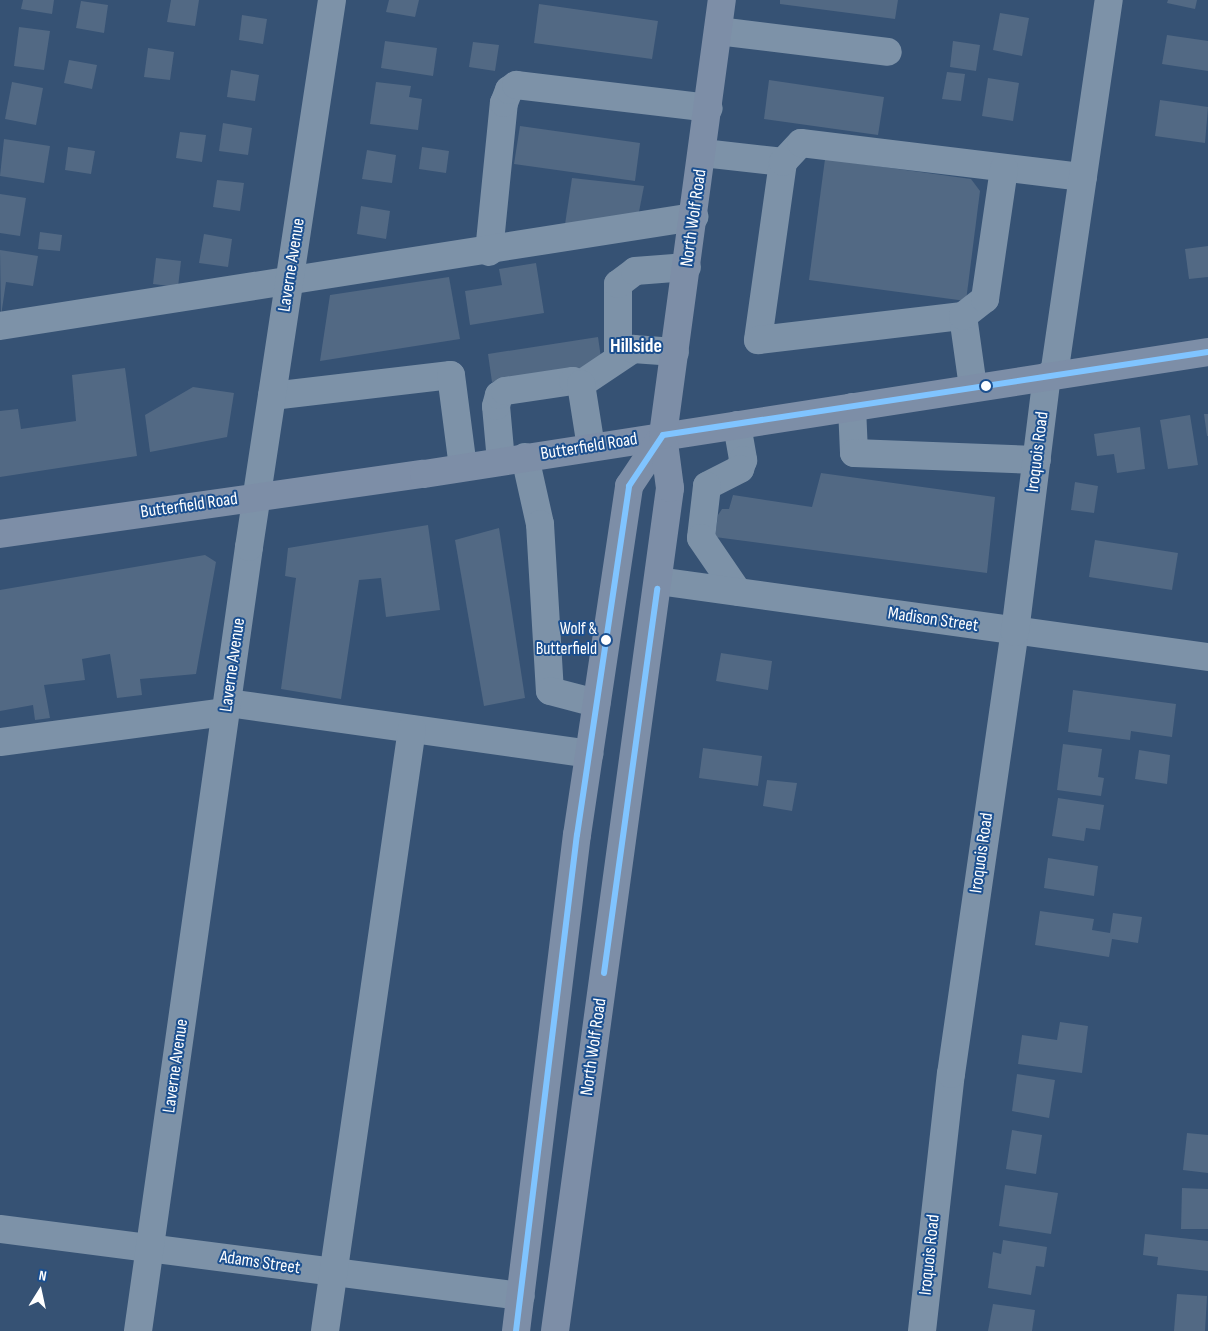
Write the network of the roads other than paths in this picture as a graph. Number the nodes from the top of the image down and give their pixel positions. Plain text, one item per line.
1 (332, 0) edge
2 (722, 0) edge
3 (1109, 0) edge
4 (718, 31) junction
5 (888, 52) dead end
6 (709, 108) junction
7 (703, 153) junction
8 (783, 162) junction
9 (1004, 168) junction
10 (1083, 177) junction
11 (694, 217) junction
12 (489, 252) junction
13 (687, 267) junction
14 (289, 282) junction
15 (963, 316) junction
16 (0, 326) edge
17 (675, 352) junction
18 (1208, 352) edge
19 (618, 356) junction
20 (1051, 376) junction
21 (581, 384) junction
22 (973, 387) junction
23 (272, 396) junction
24 (852, 407) junction
25 (737, 425) junction
26 (663, 436) junction
27 (591, 447) junction
28 (513, 459) junction
29 (1037, 460) junction
30 (463, 467) junction
31 (257, 496) junction
32 (0, 534) edge
33 (658, 581) junction
34 (738, 592) junction
35 (1015, 632) junction
36 (1208, 657) edge
37 (596, 703) junction
38 (227, 708) junction
39 (412, 729) junction
40 (0, 742) edge
41 (589, 754) junction
42 (0, 1229) edge
43 (150, 1249) junction
44 (333, 1273) junction
45 (521, 1296) junction
46 (559, 1300) junction
47 (138, 1331) edge
48 (325, 1331) edge
49 (516, 1331) edge
50 (554, 1331) edge
51 (922, 1331) edge

1 - 14 street, Laverne Avenue
2 - 4 main road, North Wolf Road
3 - 10 street, Iroquois Road
4 - 5 street
4 - 6 main road, North Wolf Road
6 - 7 main road, North Wolf Road
6 - 12 street
7 - 8 street
7 - 11 main road, North Wolf Road
8 - 9 street
8 - 15 street
9 - 10 street
9 - 15 street
10 - 20 street, Iroquois Road
11 - 12 street
11 - 13 main road, North Wolf Road
12 - 14 street
13 - 17 main road, North Wolf Road
13 - 19 street
14 - 16 street
14 - 23 street, Laverne Avenue
15 - 22 street
17 - 19 street
17 - 26 main road, North Wolf Road
18 - 20 main road, Butterfield Road
19 - 21 street
20 - 22 main road, Butterfield Road
20 - 29 street, Iroquois Road
21 - 27 street
21 - 28 street
22 - 24 main road, Butterfield Road
23 - 30 street
23 - 31 street, Laverne Avenue
24 - 25 main road, Butterfield Road
24 - 29 street
25 - 26 main road, Butterfield Road
25 - 34 street
26 - 27 main road, Butterfield Road
26 - 33 main road, North Wolf Road
26 - 37 main road, North Wolf Road
27 - 28 main road, Butterfield Road
28 - 30 main road, Butterfield Road
28 - 37 street
29 - 35 street, Iroquois Road
30 - 31 main road, Butterfield Road
31 - 32 main road, Butterfield Road
31 - 38 street, Laverne Avenue
33 - 34 street, Madison Street
33 - 46 main road, North Wolf Road
34 - 35 street, Madison Street
35 - 36 street, Madison Street
35 - 51 street, Iroquois Road
37 - 41 main road, North Wolf Road
38 - 39 street
38 - 40 street
38 - 43 street, Laverne Avenue
39 - 41 street
39 - 44 street
41 - 45 main road, North Wolf Road
42 - 43 street, Adams Street
43 - 44 street, Adams Street
43 - 47 street, Laverne Avenue
44 - 45 street, Adams Street
44 - 48 street
45 - 46 main road
45 - 49 main road, North Wolf Road
46 - 50 main road, North Wolf Road

